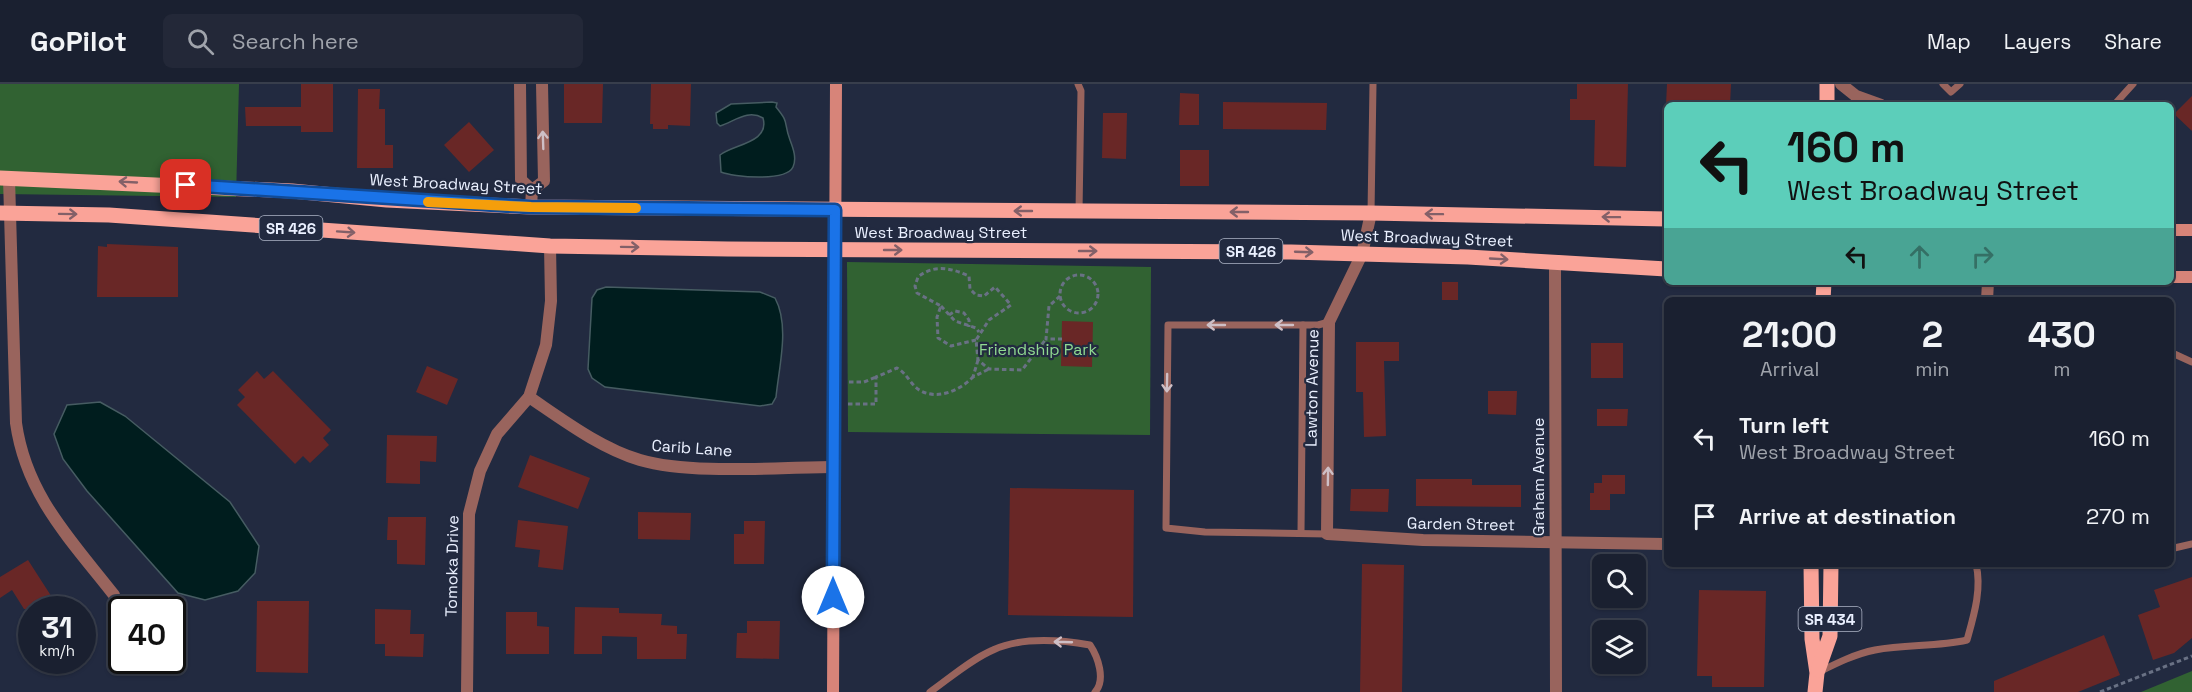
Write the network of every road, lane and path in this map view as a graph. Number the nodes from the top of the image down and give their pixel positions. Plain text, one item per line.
1 (520, 84) edge
2 (542, 84) edge
3 (836, 84) edge
4 (1078, 84) edge
5 (1372, 84) edge
6 (1827, 84) edge
7 (1841, 84) edge
8 (1943, 84) edge
9 (1960, 84) edge
10 (2133, 84) edge
11 (1827, 102) edge
12 (1873, 102) edge
13 (2117, 102) edge
14 (4, 178) edge
15 (532, 190) junction
16 (531, 207) junction
17 (835, 210) junction
18 (1079, 211) junction
19 (5, 213) edge
20 (1371, 213) junction
21 (1664, 219) edge
22 (2174, 230) edge
23 (2192, 230) edge
24 (550, 246) junction
25 (835, 249) junction
26 (1362, 254) junction
27 (1555, 262) junction
28 (1664, 269) edge
29 (2174, 277) edge
30 (2192, 277) edge
31 (1060, 296) junction
32 (941, 306) junction
33 (949, 315) junction
34 (1329, 322) junction
35 (1303, 325) junction
36 (969, 327) junction
37 (979, 332) junction
38 (1046, 339) junction
39 (1062, 339) dead end
40 (976, 340) junction
41 (2174, 354) edge
42 (978, 360) junction
43 (2192, 362) edge
44 (989, 369) junction
45 (876, 377) junction
46 (972, 377) junction
47 (848, 382) dead end
48 (529, 397) junction
49 (848, 404) dead end
50 (833, 467) junction
51 (1300, 533) junction
52 (1327, 534) junction
53 (1554, 542) junction
54 (1664, 544) edge
55 (2192, 544) edge
56 (2174, 548) edge
57 (1811, 567) edge
58 (1831, 567) edge
59 (1977, 567) edge
60 (114, 595) dead end
61 (2192, 656) edge
62 (1817, 673) junction
63 (466, 692) edge
64 (833, 692) edge
65 (930, 692) edge
66 (1095, 692) edge
67 (1556, 692) edge
68 (1815, 692) edge
69 (2100, 692) edge

1 - 15 street
15 -> 2 street
3 - 17 street
4 - 18 lane
5 - 20 lane
6 - 11 main road
7 - 12 street
8 - 9 lane
10 - 13 lane
16 -> 14 main road, West Broadway Street / SR 426
14 - 19 street
15 - 16 street
16 - 17 main road, West Broadway Street / SR 426
18 -> 17 main road, West Broadway Street / SR 426
17 - 25 street
20 -> 18 main road, West Broadway Street / SR 426
19 -> 24 main road, West Broadway Street / SR 426
19 - 60 street
21 -> 20 main road, West Broadway Street / SR 426
20 - 26 street, Lawton Avenue
22 - 23 street
24 -> 25 main road, West Broadway Street / SR 426
24 - 48 street, Tomoka Drive
25 -> 26 main road, West Broadway Street / SR 426
25 - 50 street
26 -> 27 main road, West Broadway Street / SR 426
26 - 34 street, Lawton Avenue
27 - 28 main road, West Broadway Street / SR 426
27 - 53 street, Graham Avenue
29 - 30 street
31 - 31 path
31 - 38 path
32 - 33 path
32 - 37 path
32 - 40 path
33 - 36 path
33 - 36 path
34 - 35 lane
52 -> 34 street, Lawton Avenue
35 - 51 lane
35 -> 51 lane
36 - 37 path
37 - 40 path
38 - 39 path
38 - 44 path
40 - 42 path
41 - 43 lane
42 - 44 path
42 - 46 path
44 - 46 path
45 - 46 path
45 - 47 path
45 - 49 path
48 - 50 street, Carib Lane
48 - 63 street, Tomoka Drive
50 - 64 street
51 - 52 lane
52 - 53 street, Garden Street
53 - 54 street, Garden Street
53 - 67 street, Graham Avenue
55 - 56 lane
57 - 62 main road, SR 434
58 - 62 main road, SR 434
59 - 62 lane
61 - 69 path
62 - 68 main road, SR 434
66 -> 65 lane

